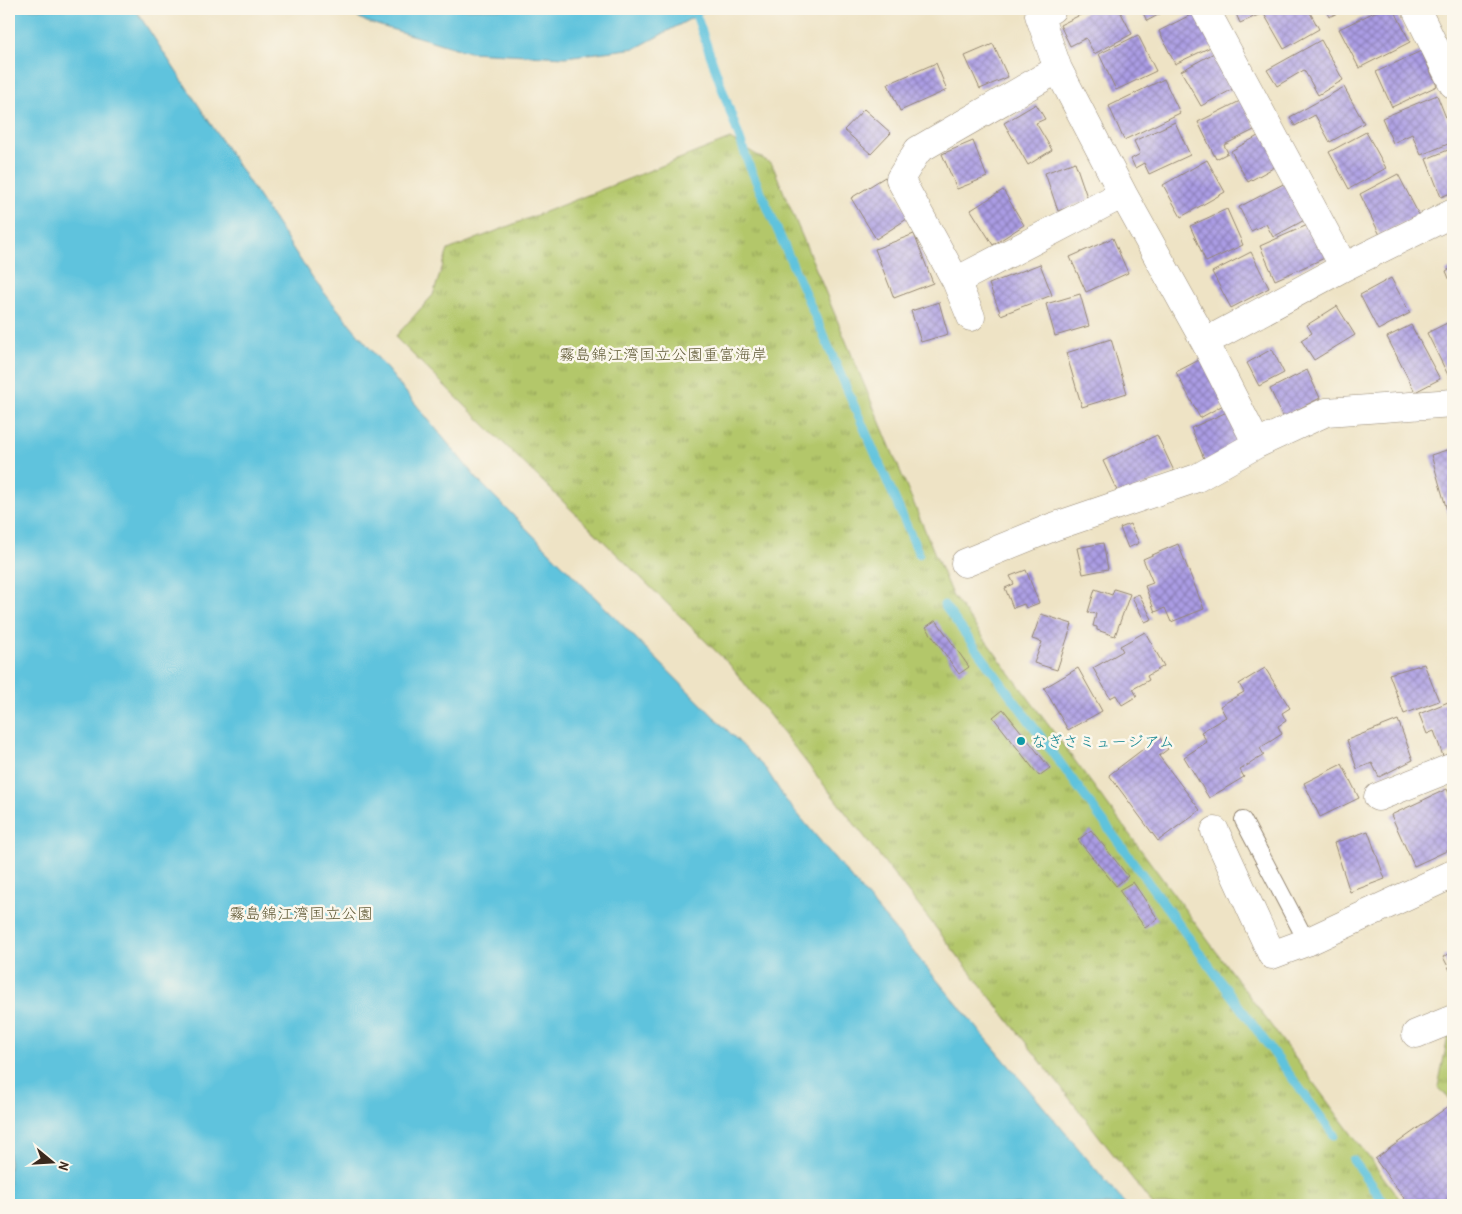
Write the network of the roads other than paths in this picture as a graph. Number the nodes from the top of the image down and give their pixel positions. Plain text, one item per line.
1 (1052, 9) edge
2 (1205, 9) edge
3 (1416, 9) edge
4 (1058, 69) junction
5 (1453, 84) edge
6 (1123, 194) junction
7 (1453, 213) edge
8 (1344, 268) junction
9 (956, 281) junction
10 (971, 317) dead end
11 (1205, 342) junction
12 (1453, 402) edge
13 (1257, 444) junction
14 (965, 563) dead end
15 (1453, 767) edge
16 (1378, 797) dead end
17 (1243, 820) dead end
18 (1215, 831) dead end
19 (1453, 874) edge
20 (1308, 942) junction
21 (1453, 1018) edge
22 (1416, 1034) dead end

1 - 4 street
2 - 8 street
3 - 5 street
4 - 6 street
4 - 9 street
6 - 9 street
6 - 11 street
7 - 8 street
8 - 11 street
9 - 10 street
11 - 13 street
12 - 13 street
13 - 14 street
15 - 16 street
17 - 20 lane
18 - 20 street
19 - 20 street
21 - 22 street

